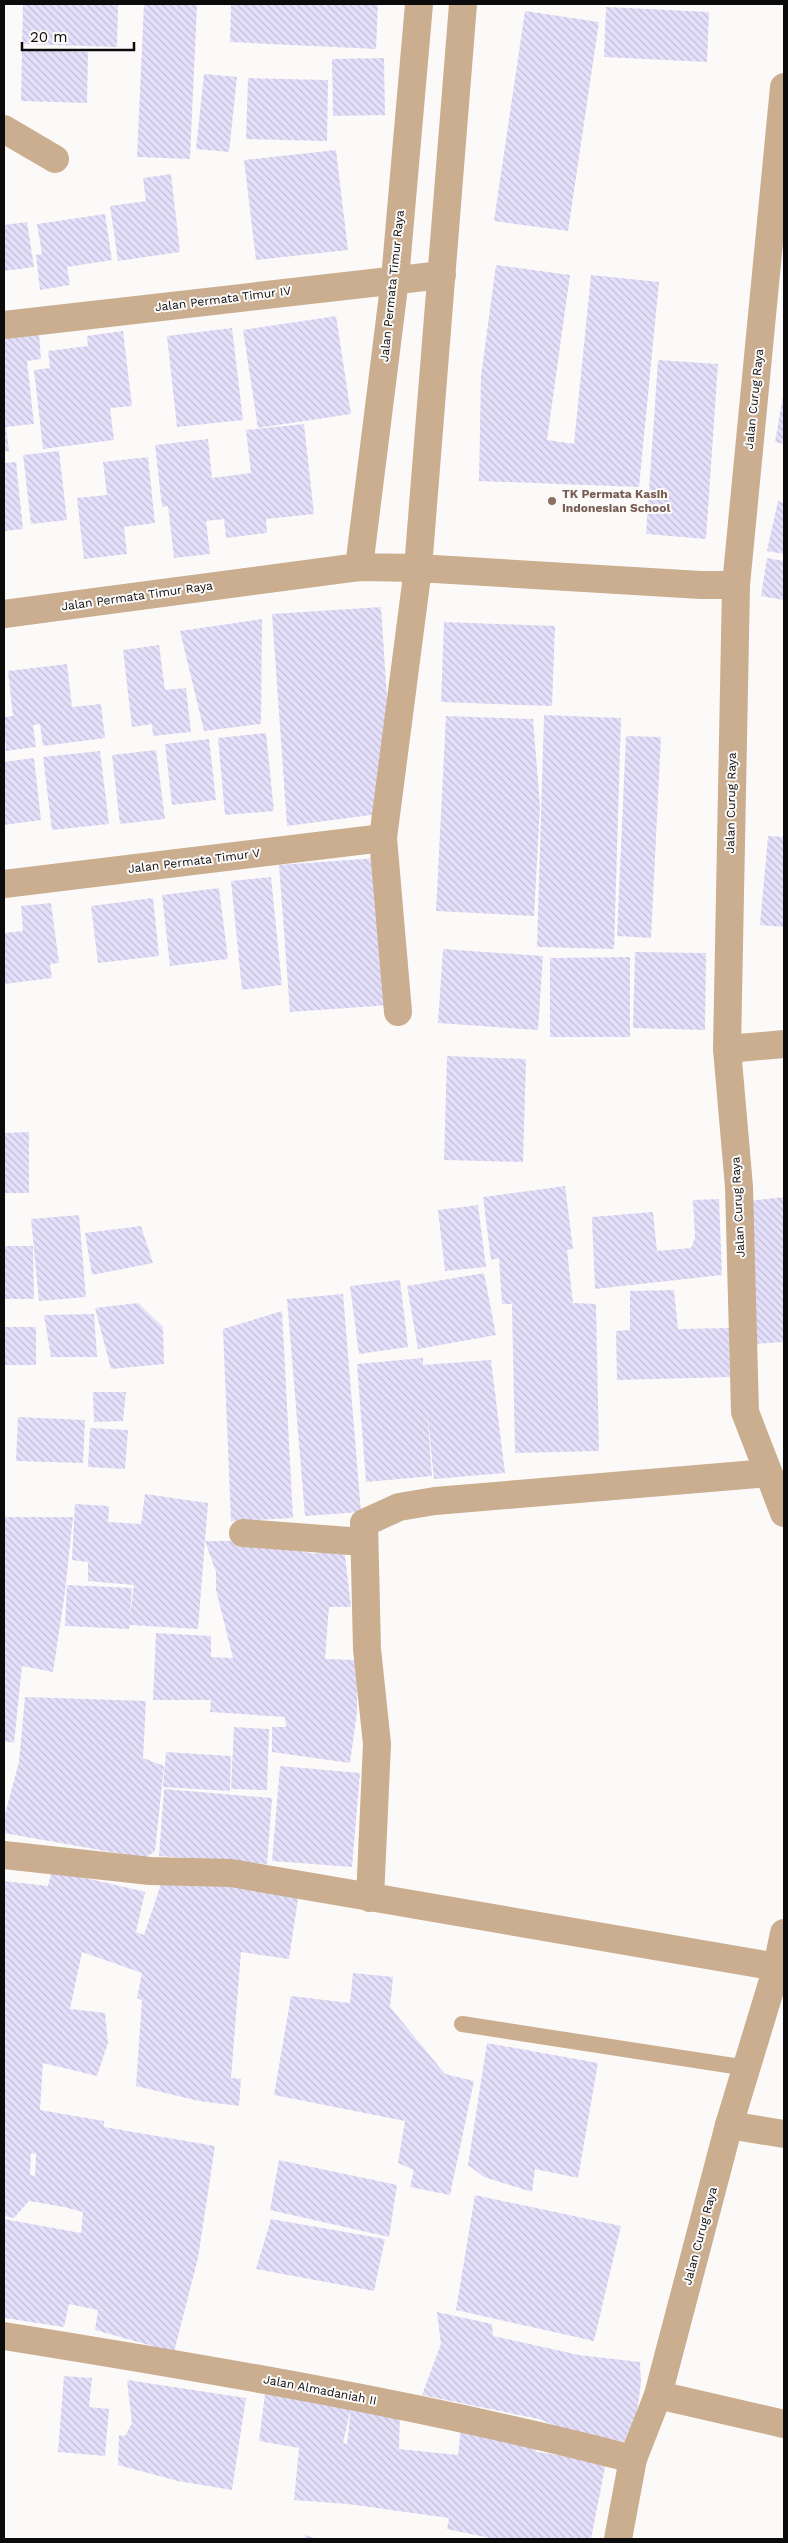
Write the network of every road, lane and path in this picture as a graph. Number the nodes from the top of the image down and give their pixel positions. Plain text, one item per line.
1 (419, 4) edge
2 (464, 4) edge
3 (784, 88) edge
4 (4, 129) edge
5 (55, 160) dead end
6 (442, 275) junction
7 (394, 279) junction
8 (4, 325) edge
9 (359, 567) junction
10 (418, 568) junction
11 (736, 585) junction
12 (4, 614) edge
13 (383, 838) junction
14 (4, 884) edge
15 (398, 1012) dead end
16 (784, 1044) edge
17 (727, 1049) junction
18 (768, 1473) junction
19 (784, 1513) edge
20 (243, 1533) dead end
21 (363, 1542) junction
22 (4, 1855) edge
23 (370, 1898) junction
24 (784, 1933) edge
25 (777, 1967) junction
26 (462, 2024) dead end
27 (747, 2068) junction
28 (729, 2125) junction
29 (784, 2134) edge
30 (4, 2336) edge
31 (658, 2394) junction
32 (784, 2424) edge
33 (633, 2459) junction
34 (618, 2539) edge

1 - 7 street, Jalan Permata Timur Raya
2 - 6 street
3 - 11 street, Jalan Curug Raya
4 - 5 street
6 - 7 street, Jalan Permata Timur IV
6 - 10 street
7 - 8 street, Jalan Permata Timur IV
7 - 9 street, Jalan Permata Timur Raya
9 - 10 street, Jalan Permata Timur Raya
9 - 12 street, Jalan Permata Timur Raya
10 - 11 street, Jalan Permata Timur Raya
10 - 13 street
11 - 17 street, Jalan Curug Raya
13 - 14 street, Jalan Permata Timur V
13 - 15 street
16 - 17 street
17 - 18 street, Jalan Curug Raya
18 - 19 street, Jalan Curug Raya
18 - 21 street
20 - 21 street
21 - 23 street
22 - 23 street
23 - 25 street
24 - 25 street, Jalan Curug Raya
25 - 27 street, Jalan Curug Raya
26 - 27 lane
27 - 28 street, Jalan Curug Raya
28 - 29 street
28 - 31 street, Jalan Curug Raya
30 - 33 street, Jalan Almadaniah II
31 - 32 street
31 - 33 street, Jalan Curug Raya
33 - 34 street, Jalan Curug Raya

